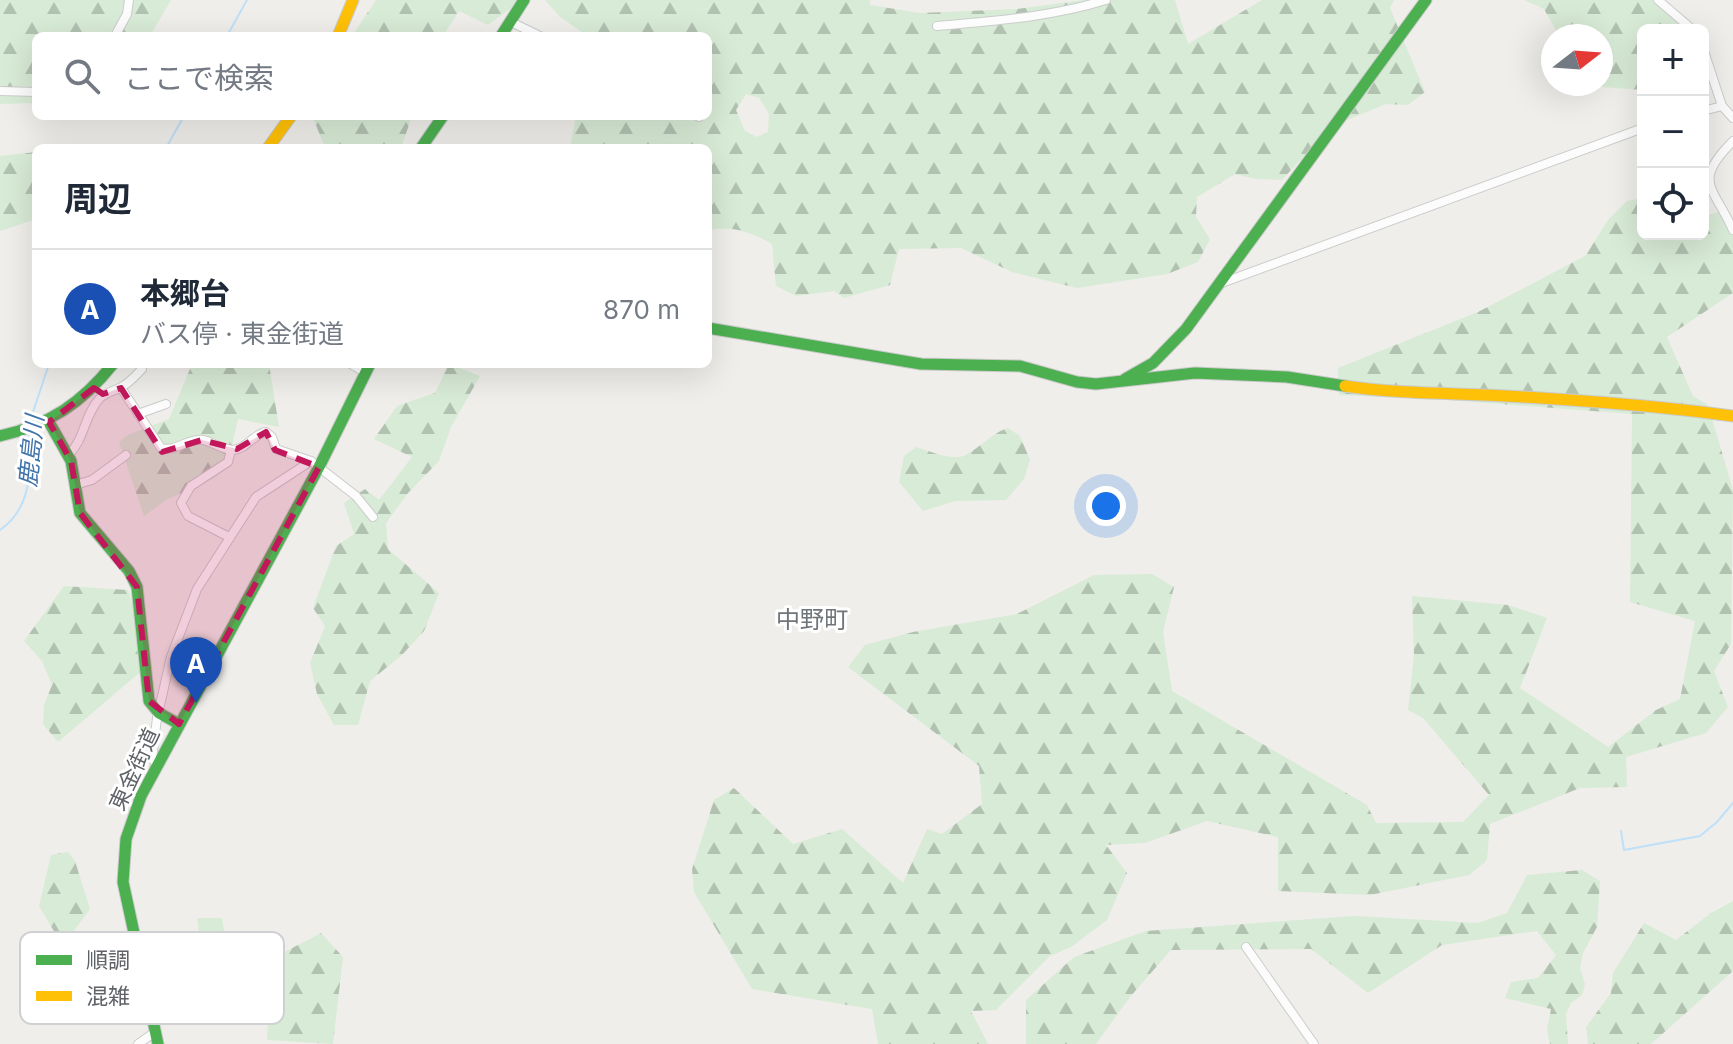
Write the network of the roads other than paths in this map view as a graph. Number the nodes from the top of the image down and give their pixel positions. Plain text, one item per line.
1 (129, 0) edge
2 (353, 0) edge
3 (524, 0) edge
4 (1106, 0) edge
5 (1426, 0) edge
6 (1658, 0) edge
7 (511, 22) junction
8 (1686, 24) edge
9 (937, 26) dead end
10 (117, 32) edge
11 (340, 32) edge
12 (504, 32) edge
13 (532, 32) edge
14 (1709, 66) edge
15 (0, 91) edge
16 (32, 92) edge
17 (1722, 106) junction
18 (1709, 109) edge
19 (1733, 118) edge
20 (288, 120) edge
21 (440, 120) edge
22 (1637, 130) edge
23 (1733, 141) edge
24 (271, 144) edge
25 (424, 144) edge
26 (1733, 230) edge
27 (1218, 284) junction
28 (712, 329) edge
29 (111, 368) edge
30 (142, 368) edge
31 (368, 369) edge
32 (1118, 383) junction
33 (121, 388) junction
34 (98, 391) junction
35 (166, 404) dead end
36 (138, 414) junction
37 (1733, 416) edge
38 (49, 422) junction
39 (0, 436) edge
40 (231, 450) junction
41 (69, 454) junction
42 (126, 455) dead end
43 (315, 464) junction
44 (75, 485) junction
45 (373, 517) dead end
46 (229, 537) junction
47 (159, 713) junction
48 (179, 724) junction
49 (157, 764) junction
50 (132, 932) edge
51 (1246, 947) dead end
52 (156, 1038) edge
53 (138, 1044) edge
54 (1314, 1044) edge

1 - 10 street
2 - 11 main road
3 - 7 main road
4 - 9 street
5 - 27 main road
6 - 8 street
7 - 12 main road
7 - 13 street
14 - 17 street
15 - 16 street
17 - 18 street
17 - 19 street
20 - 24 main road
21 - 25 main road
22 - 27 street
23 - 26 street
27 - 32 main road
28 - 32 main road
29 - 34 main road
30 - 33 street
31 - 43 main road, 東金街道
32 - 37 main road
33 - 34 street
33 - 36 street
34 - 38 main road
34 - 41 street
35 - 36 street
36 - 40 street
38 - 39 main road
38 - 41 main road
40 - 43 street
40 - 46 street
41 - 44 main road
42 - 44 street
43 - 45 street
43 - 46 street
43 - 48 main road, 東金街道
44 - 47 main road
46 - 47 street
47 - 48 main road
47 - 49 street
48 - 49 main road, 東金街道
49 - 50 main road, 東金街道
51 - 54 street
52 - 53 street

